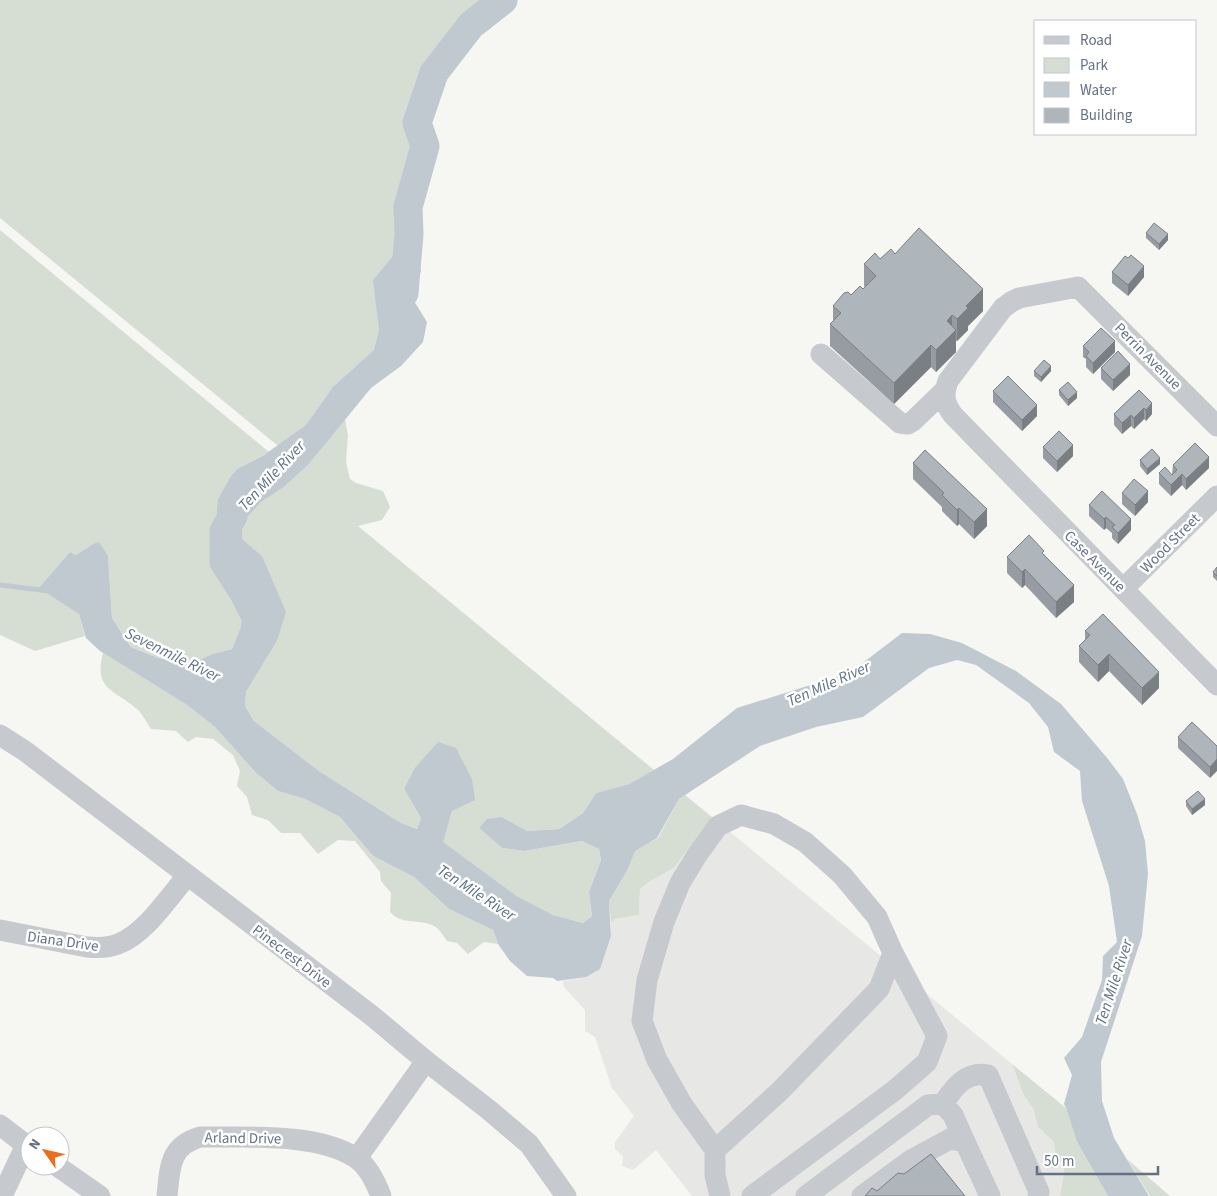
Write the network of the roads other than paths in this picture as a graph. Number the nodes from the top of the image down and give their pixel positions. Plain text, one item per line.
1 (821, 354) dead end
2 (944, 391) junction
3 (1217, 426) edge
4 (1217, 496) edge
5 (1123, 589) junction
6 (1217, 685) edge
7 (0, 735) edge
8 (187, 876) junction
9 (0, 930) edge
10 (893, 953) junction
11 (426, 1061) junction
12 (943, 1104) junction
13 (0, 1125) edge
14 (20, 1140) edge
15 (965, 1142) junction
16 (714, 1150) junction
17 (357, 1158) junction
18 (20, 1161) edge
19 (70, 1175) edge
20 (2, 1196) edge
21 (100, 1196) edge
22 (167, 1196) edge
23 (381, 1196) edge
24 (566, 1196) edge
25 (720, 1196) edge
26 (752, 1196) edge
27 (806, 1196) edge
28 (862, 1196) edge
29 (990, 1196) edge
30 (1038, 1196) edge

1 - 2 street
2 - 3 street, Perrin Avenue
2 - 5 street, Case Avenue
4 - 5 street, Wood Street
5 - 6 street, Case Avenue
7 - 8 street, Pinecrest Drive
8 - 9 street, Diana Drive
8 - 11 street, Pinecrest Drive
10 - 16 street
10 - 16 street
10 - 26 street
11 - 17 street
11 - 24 street, Pinecrest Drive
12 - 15 street
12 - 27 street
12 - 30 street
13 - 14 street
15 - 28 street
15 - 29 street
16 - 25 street
17 - 22 street, Arland Drive
17 - 23 street, Arland Drive
18 - 20 street
19 - 21 street

